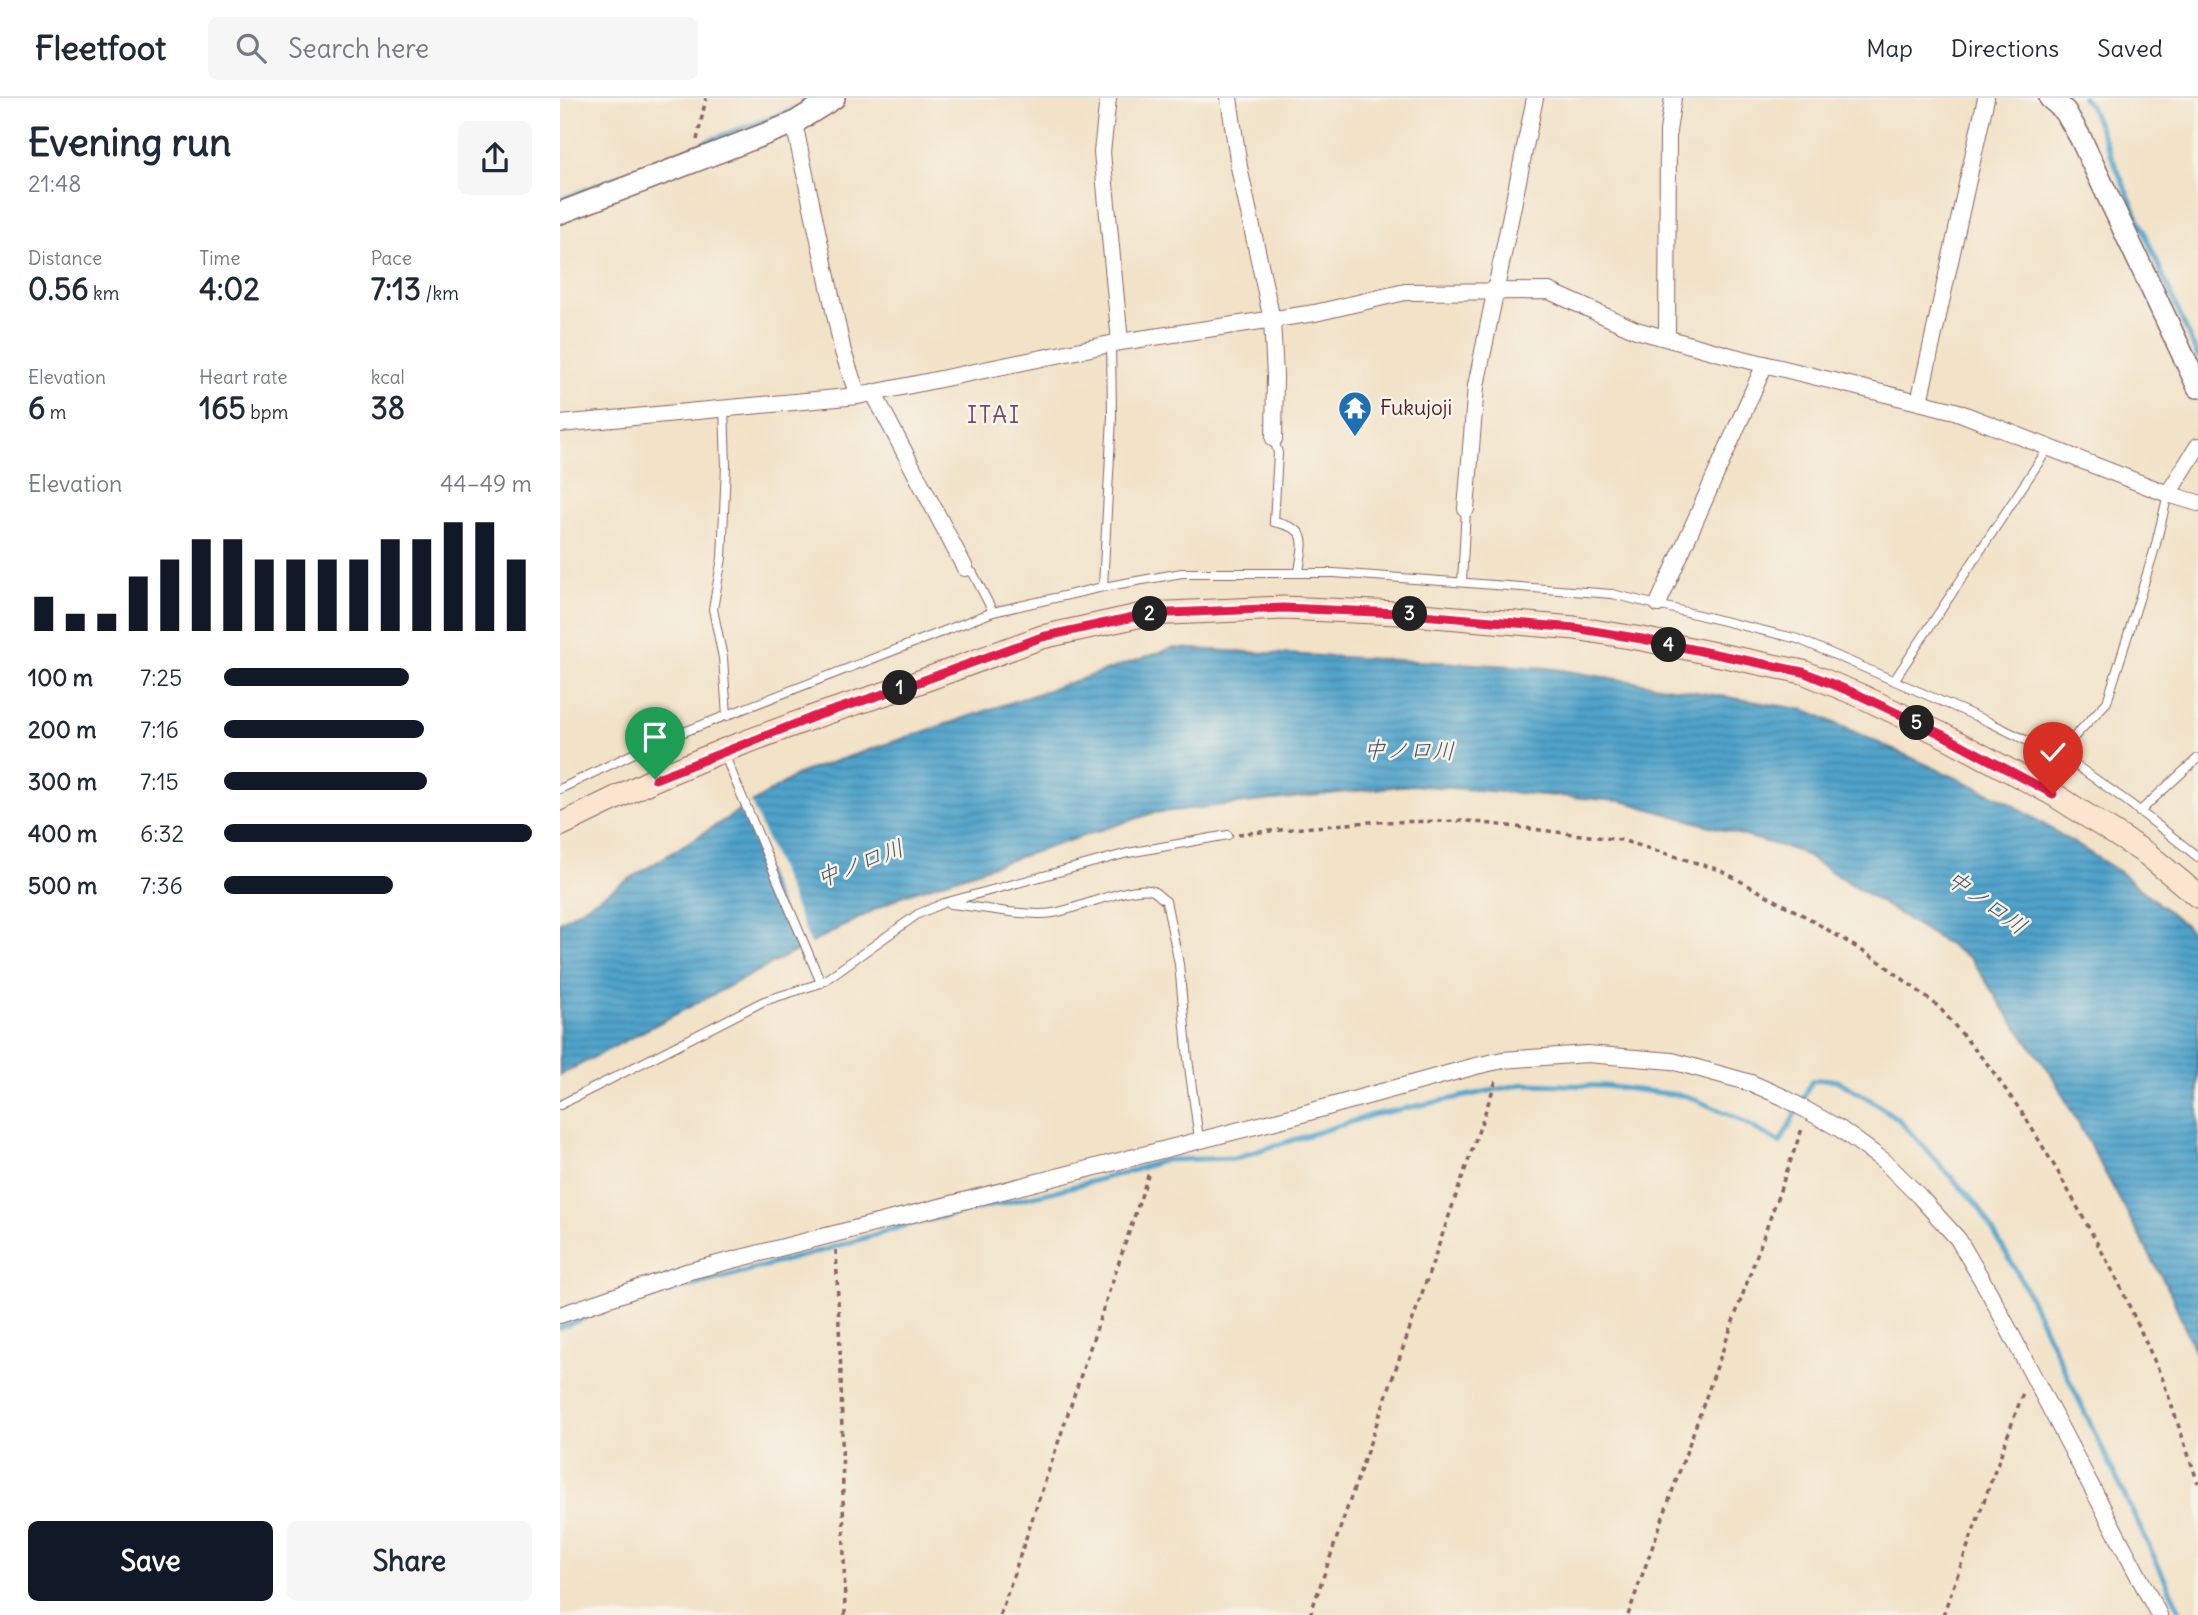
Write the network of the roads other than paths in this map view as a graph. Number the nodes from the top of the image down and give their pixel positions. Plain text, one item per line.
1 (834, 98) edge
2 (1108, 98) edge
3 (1229, 98) edge
4 (1535, 98) edge
5 (1673, 98) edge
6 (1986, 98) edge
7 (2050, 98) edge
8 (794, 123) junction
9 (560, 213) edge
10 (1495, 293) junction
11 (1272, 320) junction
12 (1667, 338) junction
13 (1116, 343) junction
14 (1765, 364) junction
15 (2198, 387) edge
16 (866, 394) junction
17 (1919, 402) junction
18 (724, 407) junction
19 (560, 424) edge
20 (1274, 439) joint
21 (2198, 446) edge
22 (2049, 447) junction
23 (2168, 494) junction
24 (2198, 503) edge
25 (1466, 509) joint
26 (965, 568) joint
27 (1298, 572) junction
28 (1462, 582) junction
29 (1103, 587) junction
30 (1658, 604) junction
31 (993, 612) junction
32 (1895, 679) junction
33 (727, 716) junction
34 (725, 756) junction
35 (2056, 756) junction
36 (2198, 758) edge
37 (560, 789) edge
38 (2139, 812) junction
39 (560, 825) edge
40 (1228, 835) road end
41 (2198, 857) edge
42 (2198, 896) edge
43 (944, 903) junction
44 (821, 983) junction
45 (560, 1105) edge
46 (1199, 1139) junction
47 (560, 1315) edge
48 (2159, 1615) edge

1 - 8 street
2 - 13 street
3 - 11 street
4 - 10 street
5 - 12 street
6 - 17 street
7 - 15 street
8 - 9 street
8 - 16 street
10 - 11 street
10 - 12 street
10 - 25 street
11 - 13 street
11 - 20 street
12 - 14 street
13 - 16 street
13 - 29 lane
14 - 17 street
14 - 30 street
16 - 18 street
16 - 26 street
17 - 22 street
18 - 19 street
18 - 33 lane
20 - 27 lane
21 - 23 street
22 - 23 street
22 - 32 lane
23 - 24 street
23 - 35 lane
25 - 28 lane
26 - 31 lane
27 - 28 lane
27 - 29 lane
28 - 30 lane
29 - 31 lane
30 - 32 lane
31 - 33 lane
32 - 35 lane
33 - 37 lane
34 - 39 main road
34 - 42 main road
34 - 44 lane
35 - 38 lane
36 - 38 lane
38 - 41 lane
40 - 43 lane
43 - 44 lane
43 - 46 lane
44 - 45 lane
46 - 47 street
46 - 48 street

